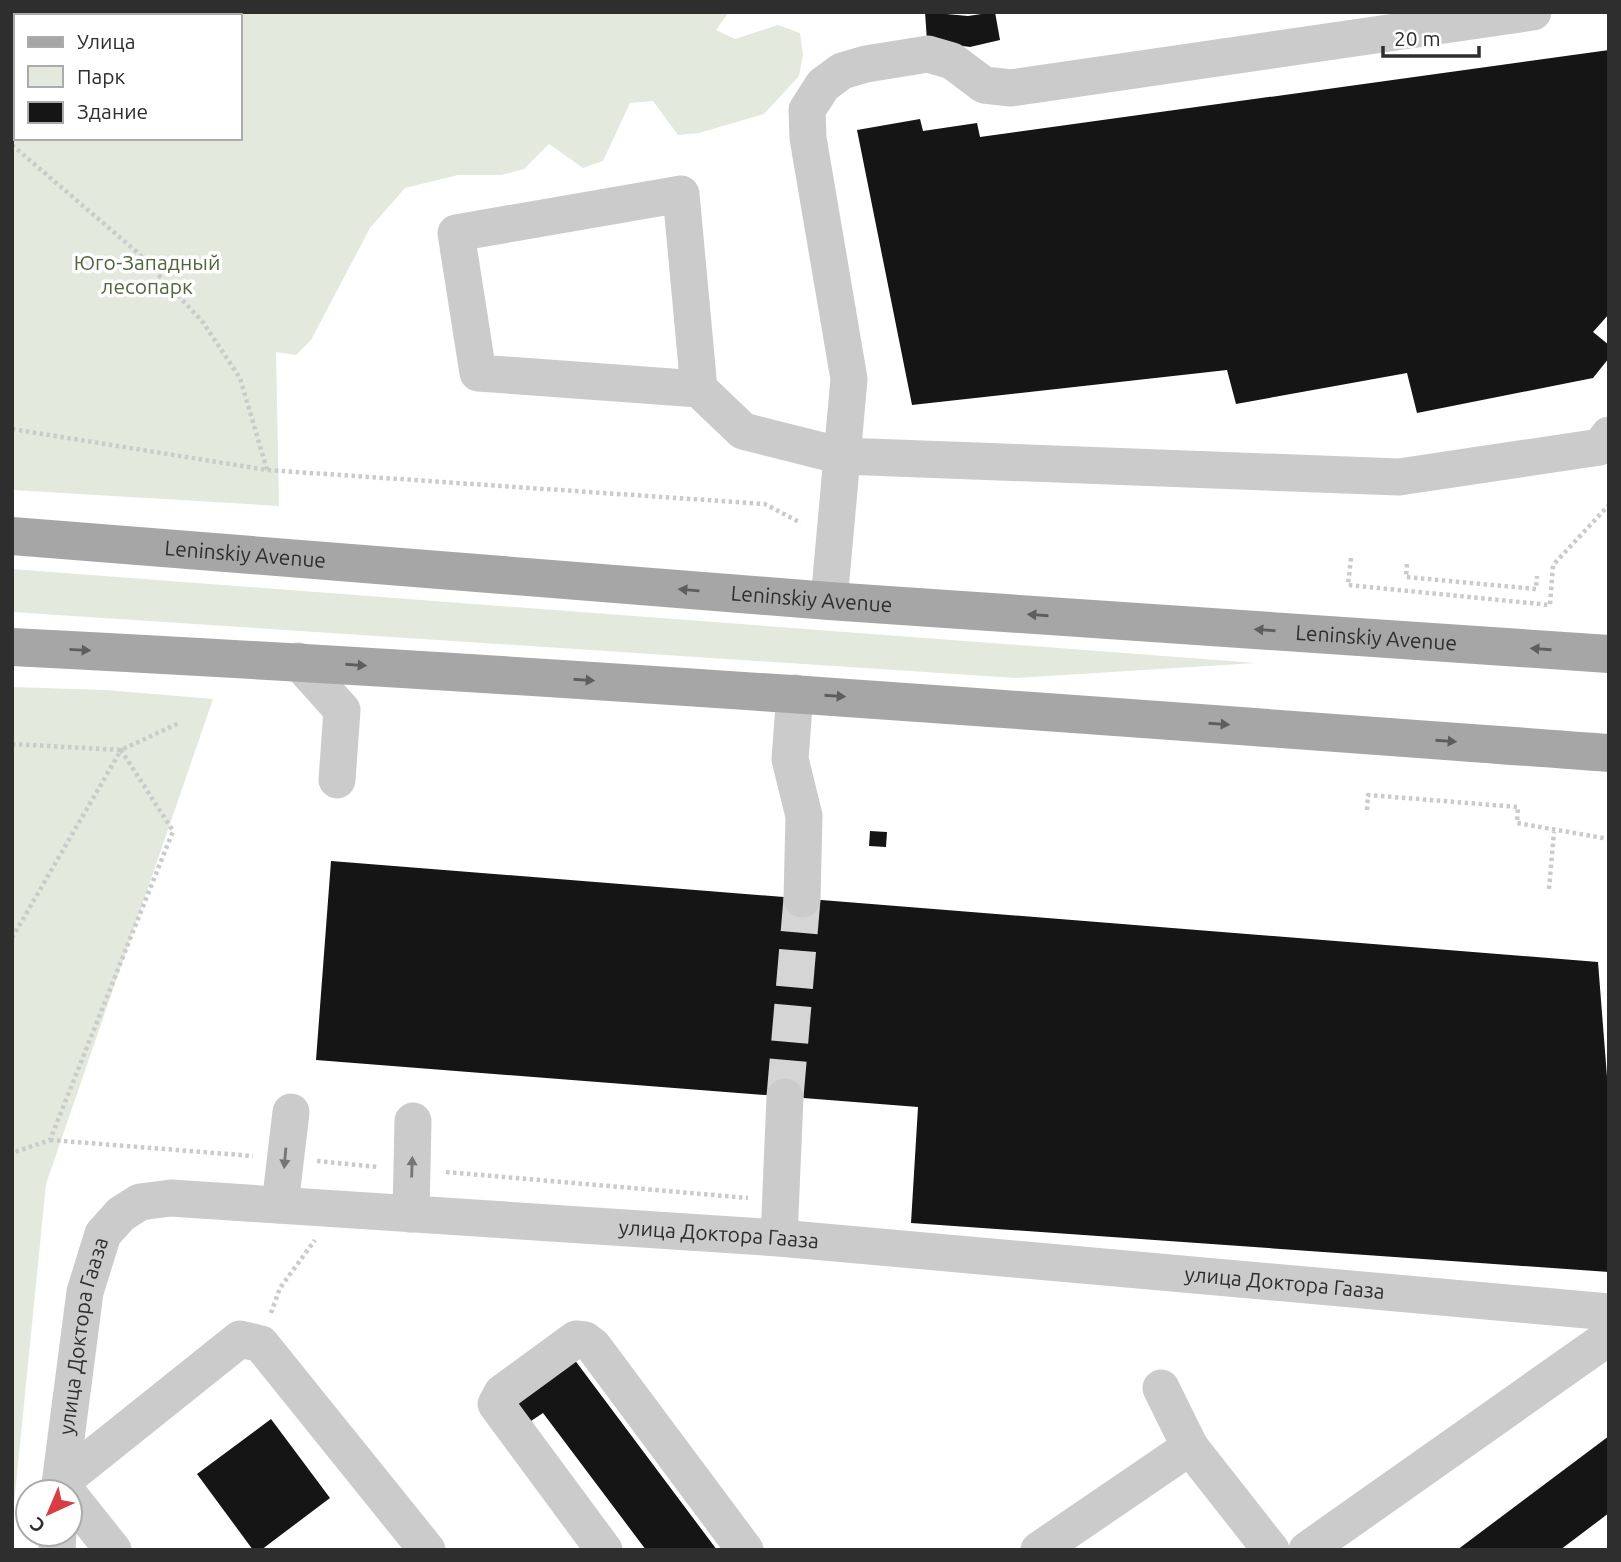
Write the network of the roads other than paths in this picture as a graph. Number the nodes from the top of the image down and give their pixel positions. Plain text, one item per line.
1 (1533, 12) edge
2 (699, 389) junction
3 (1609, 435) edge
4 (842, 456) junction
5 (12, 536) edge
6 (829, 601) junction
7 (12, 647) edge
8 (1609, 654) edge
9 (298, 662) junction
10 (794, 693) junction
11 (1609, 752) edge
12 (337, 780) dead end
13 (802, 899) tunnel mouth
14 (785, 1097) tunnel mouth
15 (290, 1112) dead end
16 (413, 1121) dead end
17 (280, 1205) junction
18 (411, 1214) junction
19 (779, 1238) junction
20 (1609, 1312) edge
21 (1609, 1337) edge
22 (1161, 1388) dead end
23 (1190, 1447) junction
24 (65, 1478) edge
25 (79, 1478) edge
26 (84, 1515) edge
27 (113, 1550) edge
28 (427, 1550) edge
29 (604, 1550) edge
30 (745, 1550) edge
31 (1039, 1550) edge
32 (1271, 1550) edge
33 (1307, 1550) edge

1 - 4 street
2 - 2 street
2 - 4 street
3 - 4 street
4 - 6 street
6 -> 5 main road, Leninskiy Avenue
8 -> 6 main road, Leninskiy Avenue
7 -> 9 main road
9 -> 10 main road
9 - 12 street
10 -> 11 main road
10 - 13 street
14 - 19 street
15 -> 17 street
18 -> 16 street
17 - 18 street, улица Доктора Гааза
17 - 24 street, улица Доктора Гааза
18 - 19 street, улица Доктора Гааза
19 - 20 street, улица Доктора Гааза
21 - 33 street
22 - 23 street
23 - 31 street
23 - 32 street
25 - 28 street
26 - 27 street
29 - 30 street

